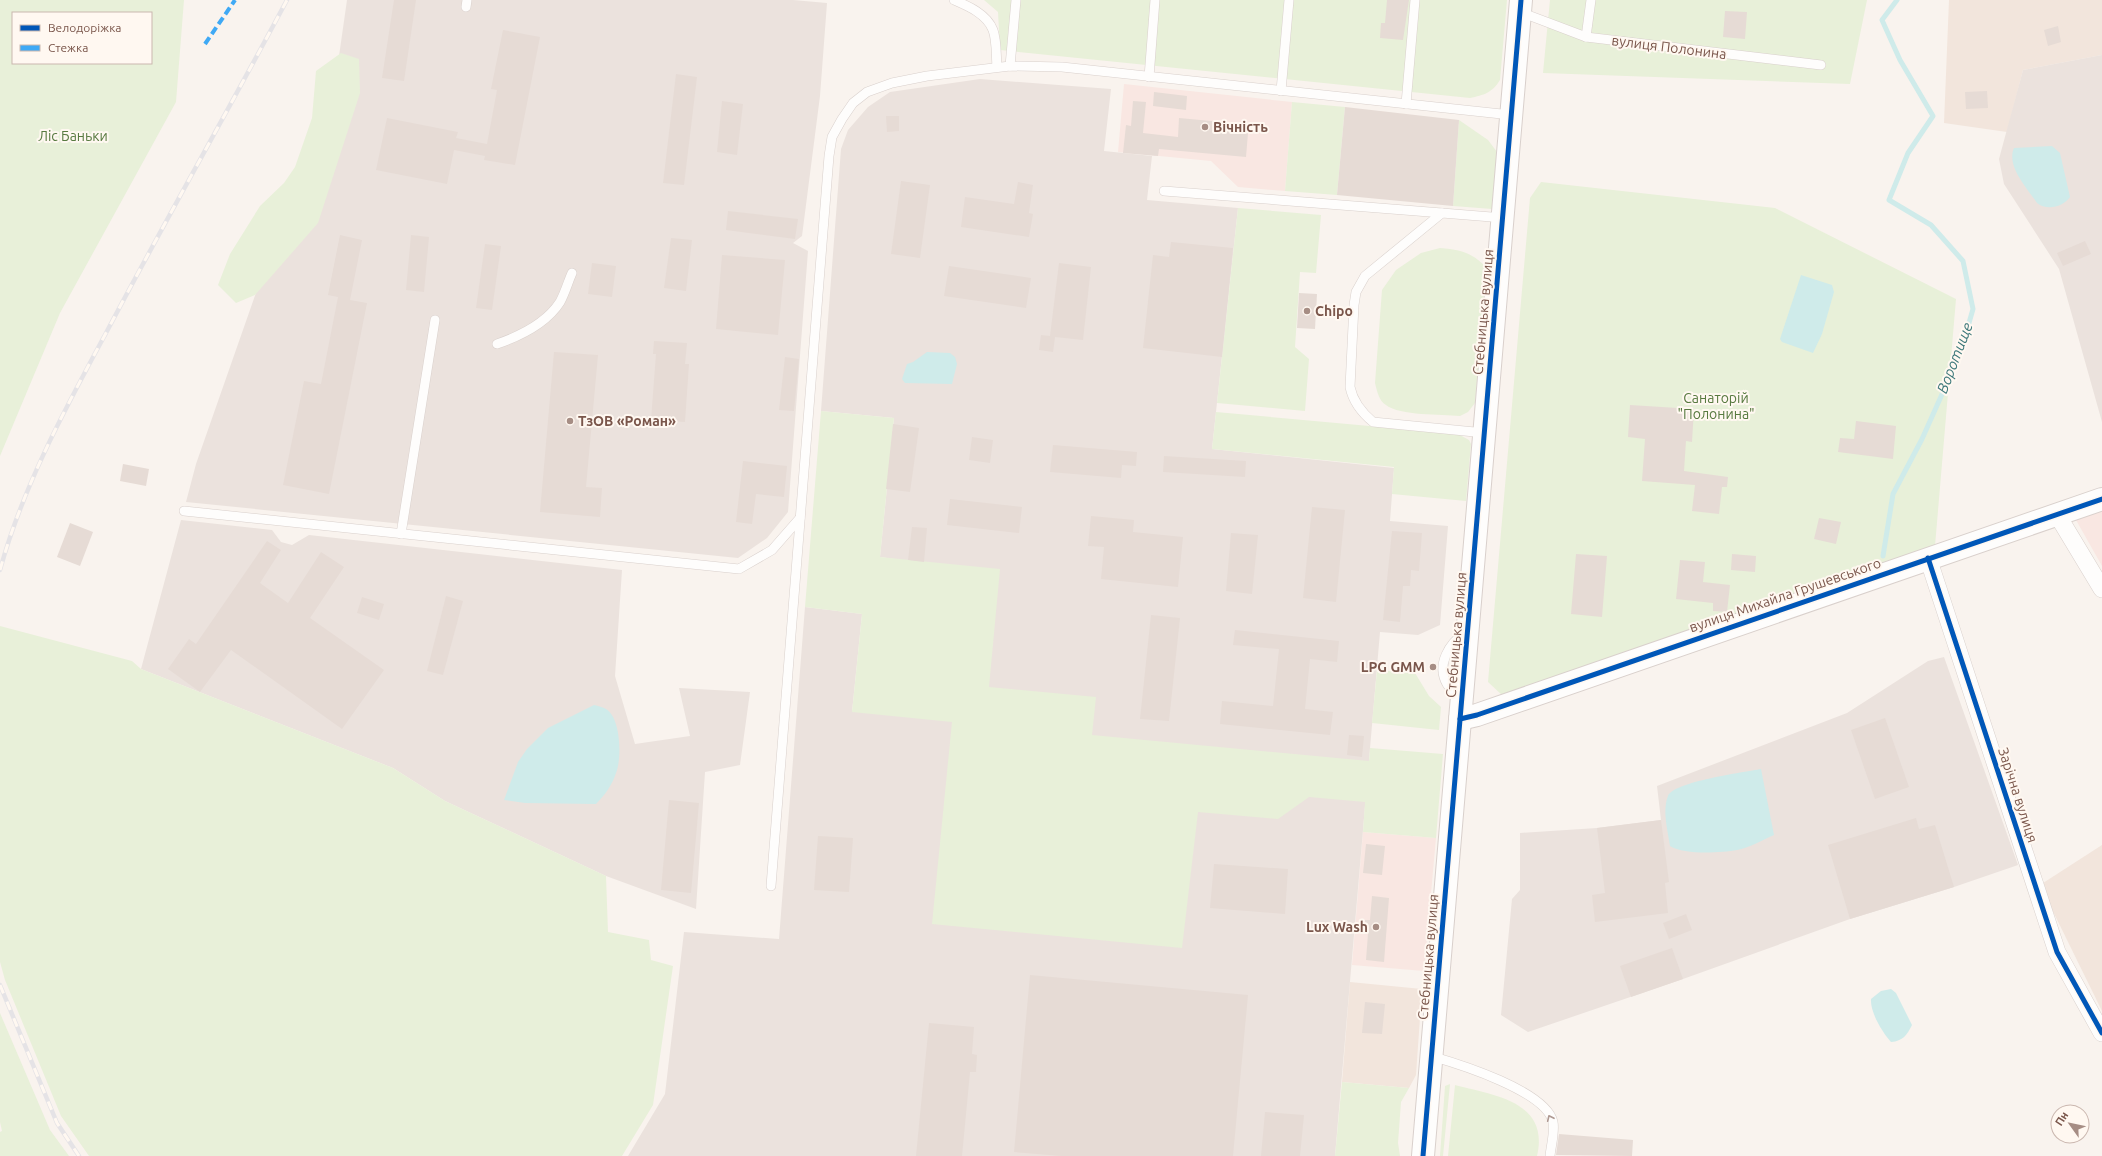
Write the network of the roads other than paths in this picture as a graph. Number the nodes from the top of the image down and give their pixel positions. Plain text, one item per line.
1 (954, 0) edge
2 (1016, 0) edge
3 (1155, 0) edge
4 (1289, 0) edge
5 (1415, 0) edge
6 (1591, 0) edge
7 (1521, 6) edge
8 (1586, 37) junction
9 (1821, 65) dead end
10 (1010, 66) junction
11 (997, 67) junction
12 (1149, 74) junction
13 (1282, 88) junction
14 (1407, 101) junction
15 (1512, 115) junction
16 (1164, 191) dead end
17 (1442, 213) junction
18 (1504, 218) junction
19 (572, 273) dead end
20 (435, 320) dead end
21 (497, 344) dead end
22 (1485, 433) junction
23 (2102, 499) edge
24 (184, 511) dead end
25 (2058, 516) junction
26 (800, 518) junction
27 (401, 534) junction
28 (1928, 558) junction
29 (2102, 589) edge
30 (1467, 711) junction
31 (771, 886) dead end
32 (2102, 1033) edge
33 (1431, 1056) junction
34 (1423, 1156) edge
35 (1550, 1156) edge

1 - 11 lane
2 - 10 lane
3 - 12 lane
4 - 13 lane
5 - 14 lane
6 - 8 lane
7 - 8 lane, вулиця Полонина
7 - 15 street, Стебницька вулиця
8 - 9 lane, вулиця Полонина
10 - 11 lane
10 - 12 lane
11 - 26 lane
12 - 13 lane
13 - 14 lane
14 - 15 lane
15 - 18 street, Стебницька вулиця
16 - 17 lane
17 - 18 lane
17 - 22 lane
18 - 22 street, Стебницька вулиця
19 - 21 lane
20 - 27 lane
22 - 30 street, Стебницька вулиця
23 - 25 street, вулиця Михайла Грушевського
24 - 27 lane
25 - 28 street, вулиця Михайла Грушевського
25 - 29 street
26 - 27 lane
26 - 31 lane
28 - 30 street, вулиця Михайла Грушевського
28 - 32 street, Зарічна вулиця
30 - 33 street, Стебницька вулиця
33 - 34 street, Стебницька вулиця
35 -> 33 lane

